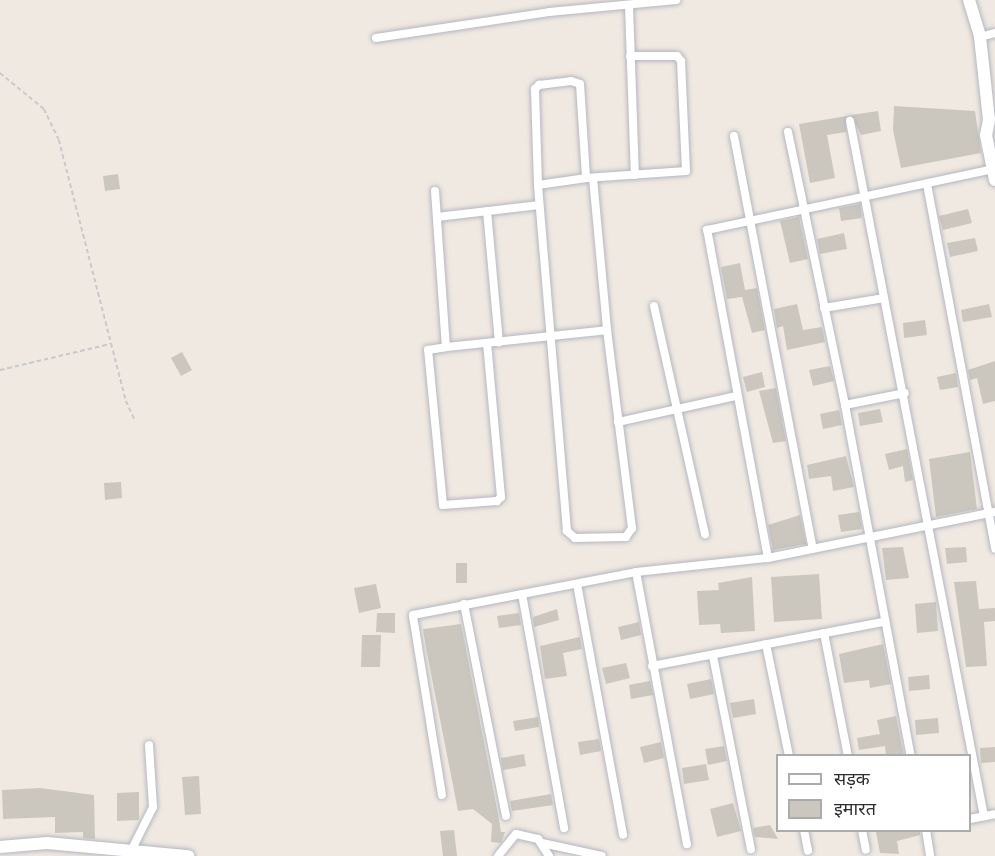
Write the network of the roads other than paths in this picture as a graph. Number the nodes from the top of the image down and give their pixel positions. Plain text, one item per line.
1 (676, 0) edge
2 (969, 0) edge
3 (629, 6) junction
4 (995, 33) edge
5 (980, 37) junction
6 (376, 38) dead end
7 (630, 56) junction
8 (850, 121) dead end
9 (992, 125) edge
10 (788, 132) dead end
11 (734, 136) dead end
12 (994, 174) edge
13 (636, 175) junction
14 (590, 178) junction
15 (927, 184) junction
16 (538, 185) junction
17 (435, 190) dead end
18 (865, 195) junction
19 (539, 205) junction
20 (804, 209) junction
21 (487, 211) junction
22 (436, 217) junction
23 (752, 221) junction
24 (884, 298) junction
25 (654, 306) dead end
26 (824, 308) junction
27 (607, 330) junction
28 (550, 336) junction
29 (499, 342) junction
30 (487, 343) junction
31 (446, 346) junction
32 (905, 393) junction
33 (736, 396) junction
34 (845, 405) junction
35 (677, 409) junction
36 (618, 422) junction
37 (992, 513) edge
38 (928, 527) junction
39 (705, 534) dead end
40 (867, 539) junction
41 (813, 549) junction
42 (995, 549) edge
43 (768, 558) junction
44 (636, 572) junction
45 (577, 584) junction
46 (522, 594) junction
47 (465, 604) junction
48 (883, 622) junction
49 (824, 633) junction
50 (766, 644) junction
51 (713, 656) junction
52 (652, 666) junction
53 (150, 745) dead end
54 (789, 754) edge
55 (848, 754) edge
56 (911, 754) edge
57 (442, 795) dead end
58 (995, 814) edge
59 (506, 816) dead end
60 (984, 816) junction
61 (971, 819) edge
62 (564, 828) dead end
63 (804, 832) edge
64 (862, 832) edge
65 (926, 832) edge
66 (622, 836) dead end
67 (542, 843) junction
68 (687, 844) dead end
69 (0, 847) edge
70 (751, 849) dead end
71 (866, 850) dead end
72 (131, 851) junction
73 (808, 851) dead end
74 (188, 856) edge
75 (498, 856) edge
76 (549, 856) edge
77 (602, 856) edge
78 (930, 856) edge

1 - 3 street
2 - 5 street
3 - 6 street
3 - 7 street
4 - 5 street
5 - 9 street
7 - 13 street
7 - 13 street
8 - 18 street
9 - 12 street
10 - 20 street
11 - 23 street
12 - 15 street
13 - 14 street
14 - 16 street
14 - 16 street
14 - 27 street
15 - 18 street
15 - 37 street
16 - 19 street
17 - 22 street
18 - 20 street
18 - 24 street
19 - 21 street
19 - 28 street
20 - 23 street
20 - 26 street
21 - 22 street
21 - 29 street
22 - 31 street
23 - 33 street
23 - 41 street
24 - 26 street
24 - 32 street
25 - 35 street
26 - 34 street
27 - 28 street
27 - 36 street
28 - 29 street
28 - 36 street
29 - 30 street
30 - 31 street
30 - 31 street
32 - 34 street
32 - 38 street
33 - 35 street
33 - 43 street
34 - 40 street
35 - 36 street
35 - 39 street
37 - 38 street
37 - 42 street
38 - 40 street
38 - 60 street
40 - 41 street
40 - 48 street
41 - 43 street
43 - 44 street
44 - 45 street
44 - 52 street
45 - 46 street
45 - 66 street
46 - 47 street
46 - 62 street
47 - 57 street
47 - 59 street
48 - 49 street
48 - 56 street
49 - 50 street
49 - 55 street
50 - 51 street
50 - 54 street
51 - 52 street
51 - 70 street
52 - 68 street
53 - 72 street
58 - 60 street
60 - 61 street
63 - 73 street
64 - 71 street
65 - 78 street
67 - 75 street
67 - 76 street
67 - 77 street
69 - 72 street
72 - 74 street

